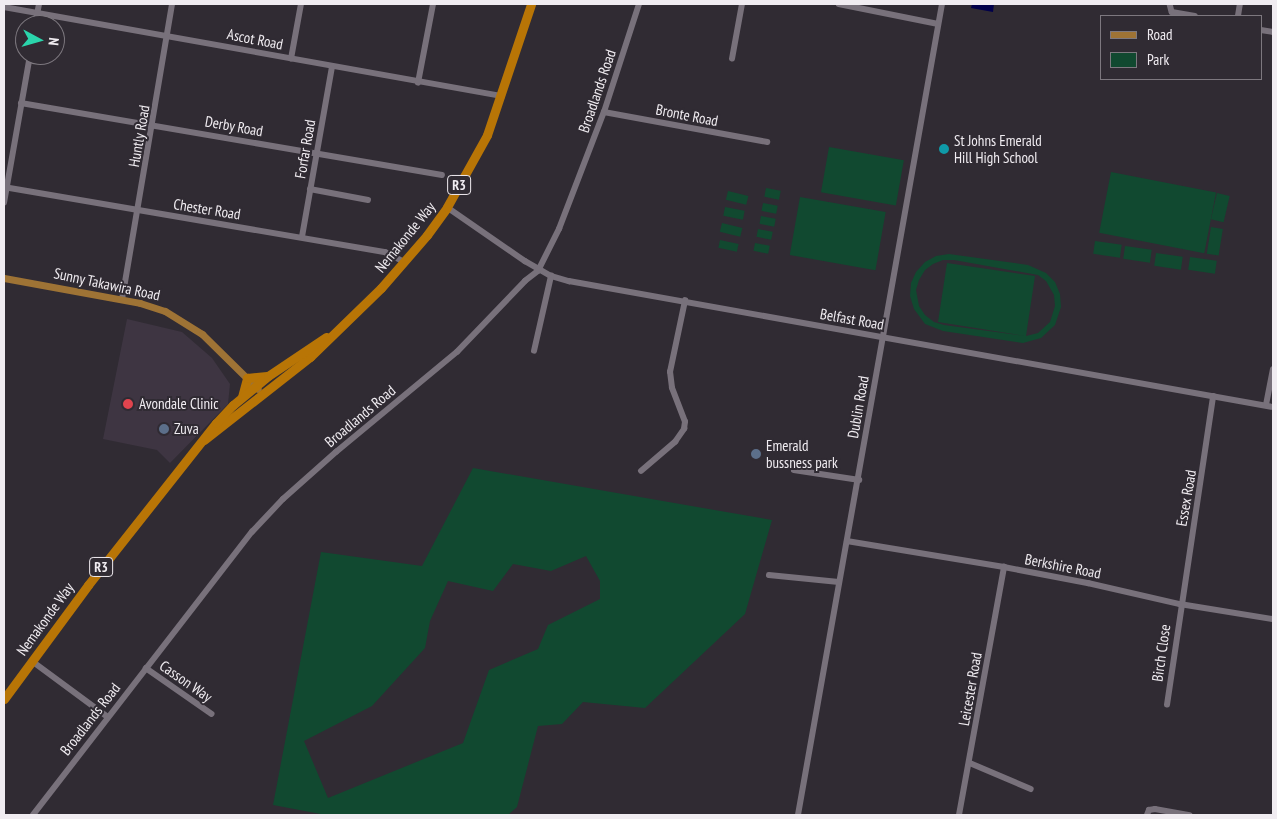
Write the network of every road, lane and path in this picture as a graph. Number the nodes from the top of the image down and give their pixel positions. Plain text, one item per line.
1 (39, 4) edge
2 (172, 4) edge
3 (301, 4) edge
4 (433, 4) edge
5 (531, 4) edge
6 (640, 4) edge
7 (742, 4) edge
8 (838, 4) edge
9 (942, 4) edge
10 (1170, 4) edge
11 (4, 6) edge
12 (38, 12) junction
13 (37, 15) edge
14 (1189, 15) edge
15 (938, 24) junction
16 (167, 35) junction
17 (291, 59) junction
18 (732, 60) dead end
19 (28, 65) edge
20 (332, 67) junction
21 (418, 83) junction
22 (502, 96) junction
23 (21, 103) junction
24 (604, 112) junction
25 (153, 125) junction
26 (766, 142) dead end
27 (316, 154) junction
28 (442, 175) dead end
29 (5, 187) edge
30 (310, 189) junction
31 (368, 200) dead end
32 (4, 202) edge
33 (446, 207) junction
34 (139, 210) junction
35 (302, 237) junction
36 (405, 262) junction
37 (540, 269) junction
38 (550, 276) junction
39 (4, 278) edge
40 (122, 300) junction
41 (685, 301) junction
42 (333, 333) junction
43 (883, 336) junction
44 (534, 350) dead end
45 (1273, 370) edge
46 (268, 376) junction
47 (247, 378) junction
48 (255, 386) junction
49 (262, 395) junction
50 (1213, 396) junction
51 (242, 397) junction
52 (1266, 405) junction
53 (1273, 406) edge
54 (204, 440) junction
55 (794, 470) dead end
56 (641, 472) dead end
57 (859, 480) junction
58 (847, 542) junction
59 (1004, 567) junction
60 (769, 574) dead end
61 (839, 582) junction
62 (1180, 604) junction
63 (1273, 619) edge
64 (32, 661) junction
65 (146, 668) junction
66 (4, 699) edge
67 (1167, 705) dead end
68 (212, 714) dead end
69 (108, 717) junction
70 (970, 763) junction
71 (1030, 789) dead end
72 (33, 815) edge
73 (798, 815) edge
74 (959, 815) edge
75 (1147, 815) edge
76 (1189, 815) edge

1 - 12 street
2 - 16 street, Huntly Road
3 - 17 street
4 - 21 street
5 - 22 highway, Nemakonde Way / R3
6 - 24 street, Broadlands Road
7 - 18 street
8 - 15 street
9 - 15 street, Dublin Road
10 - 14 street
11 - 12 street, Ascot Road
12 - 13 street
12 - 16 street, Ascot Road
15 - 43 street, Dublin Road
16 - 17 street, Ascot Road
16 - 25 street, Huntly Road
17 - 20 street, Ascot Road
19 - 23 street
20 - 21 street, Ascot Road
20 - 27 street, Forfar Road
21 - 22 street, Ascot Road
22 - 33 highway, Nemakonde Way / R3
23 - 25 street, Derby Road
23 - 29 street
24 - 26 street, Bronte Road
24 - 37 street, Broadlands Road
25 - 27 street, Derby Road
25 - 34 street, Huntly Road
27 - 28 street, Derby Road
27 - 30 street, Forfar Road
29 - 32 street
29 - 34 street, Chester Road
30 - 31 street
30 - 35 street, Forfar Road
33 - 36 highway, Nemakonde Way / R3
33 - 37 street, Belfast Road
34 - 35 street, Chester Road
34 - 40 street, Huntly Road
35 - 36 street, Chester Road
36 - 42 highway, Nemakonde Way / R3
37 - 38 street, Belfast Road
37 - 65 street, Broadlands Road
38 - 41 street, Belfast Road
38 - 44 street
39 - 40 main road, Sunny Takawira Road
40 - 47 main road, Sunny Takawira Road
41 - 43 street, Belfast Road
41 - 56 street
42 - 46 highway, Nemakonde Way / R3
42 - 49 highway, Nemakonde Way / R3
43 - 50 street, Belfast Road
43 - 57 street, Dublin Road
45 - 52 street
46 - 47 highway
46 - 48 highway, Nemakonde Way / R3
47 - 48 main road, Sunny Takawira Road
47 - 51 highway
48 - 49 main road, Sunny Takawira Road
48 - 51 highway, Nemakonde Way / R3
49 - 54 highway, Nemakonde Way / R3
50 - 52 street, Belfast Road
50 - 62 street, Essex Road
51 - 54 highway, Nemakonde Way / R3
52 - 53 street, Belfast Road
54 - 64 highway, Nemakonde Way / R3
55 - 57 street
57 - 58 street, Dublin Road
58 - 59 street, Berkshire Road
58 - 61 street, Dublin Road
59 - 62 street, Berkshire Road
59 - 70 street, Leicester Road
60 - 61 street
61 - 73 street, Dublin Road
62 - 63 street, Berkshire Road
62 - 67 street, Birch Close
64 - 66 highway, Nemakonde Way / R3
64 - 69 street
65 - 68 street, Casson Way
65 - 69 street, Broadlands Road
69 - 72 street, Broadlands Road
70 - 71 street
70 - 74 street, Leicester Road
75 - 76 street

